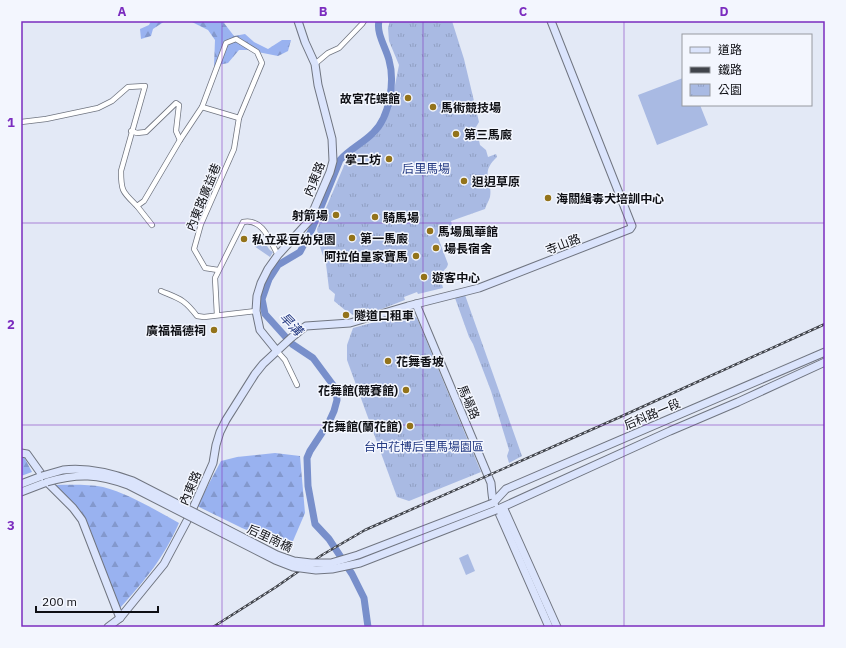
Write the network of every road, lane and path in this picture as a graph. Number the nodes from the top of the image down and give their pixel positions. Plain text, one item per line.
1 (298, 21) edge
2 (364, 21) edge
3 (551, 21) edge
4 (315, 64) junction
5 (202, 107) junction
6 (239, 118) junction
7 (21, 122) edge
8 (131, 132) junction
9 (180, 140) junction
10 (137, 206) junction
11 (152, 225) dead end
12 (278, 255) junction
13 (218, 270) junction
14 (161, 291) dead end
15 (416, 304) junction
16 (256, 311) junction
17 (217, 315) junction
18 (284, 344) joint
19 (277, 351) junction
20 (825, 352) edge
21 (825, 362) edge
22 (296, 384) dead end
23 (21, 453) edge
24 (42, 476) junction
25 (47, 482) junction
26 (21, 484) edge
27 (21, 492) edge
28 (494, 506) junction
29 (120, 618) junction
30 (108, 627) edge
31 (549, 627) edge
32 (557, 627) edge

1 - 4 street, 內東路
2 - 4 street
3 - 15 street, 寺山路
4 - 12 street, 內東路
5 - 6 street
5 - 6 street, 內東路廣益巷
5 - 9 street, 內東路廣益巷
6 - 13 street, 內東路廣益巷
7 - 8 street
8 - 9 street
8 - 10 street
9 - 10 street, 內東路廣益巷
10 - 11 street
12 - 13 street
12 - 16 street, 內東路
13 - 17 street
14 - 17 street
15 - 18 street, 寺山路
15 - 28 street, 馬場路
16 - 17 street
16 - 19 street, 內東路
18 - 19 street, 內東路
19 - 22 street
19 - 29 street, 內東路
20 - 28 street, 后科路一段
21 - 28 street, 后科路一段
23 - 24 street
24 - 25 street
24 - 26 street, 后里南橋
24 - 28 street, 后里南橋, bridge
25 - 27 street, 后里南橋
25 - 28 street, 后里南橋, bridge
25 - 29 street
28 - 31 street, 馬場路
28 - 32 street
29 - 30 street, 內東路

